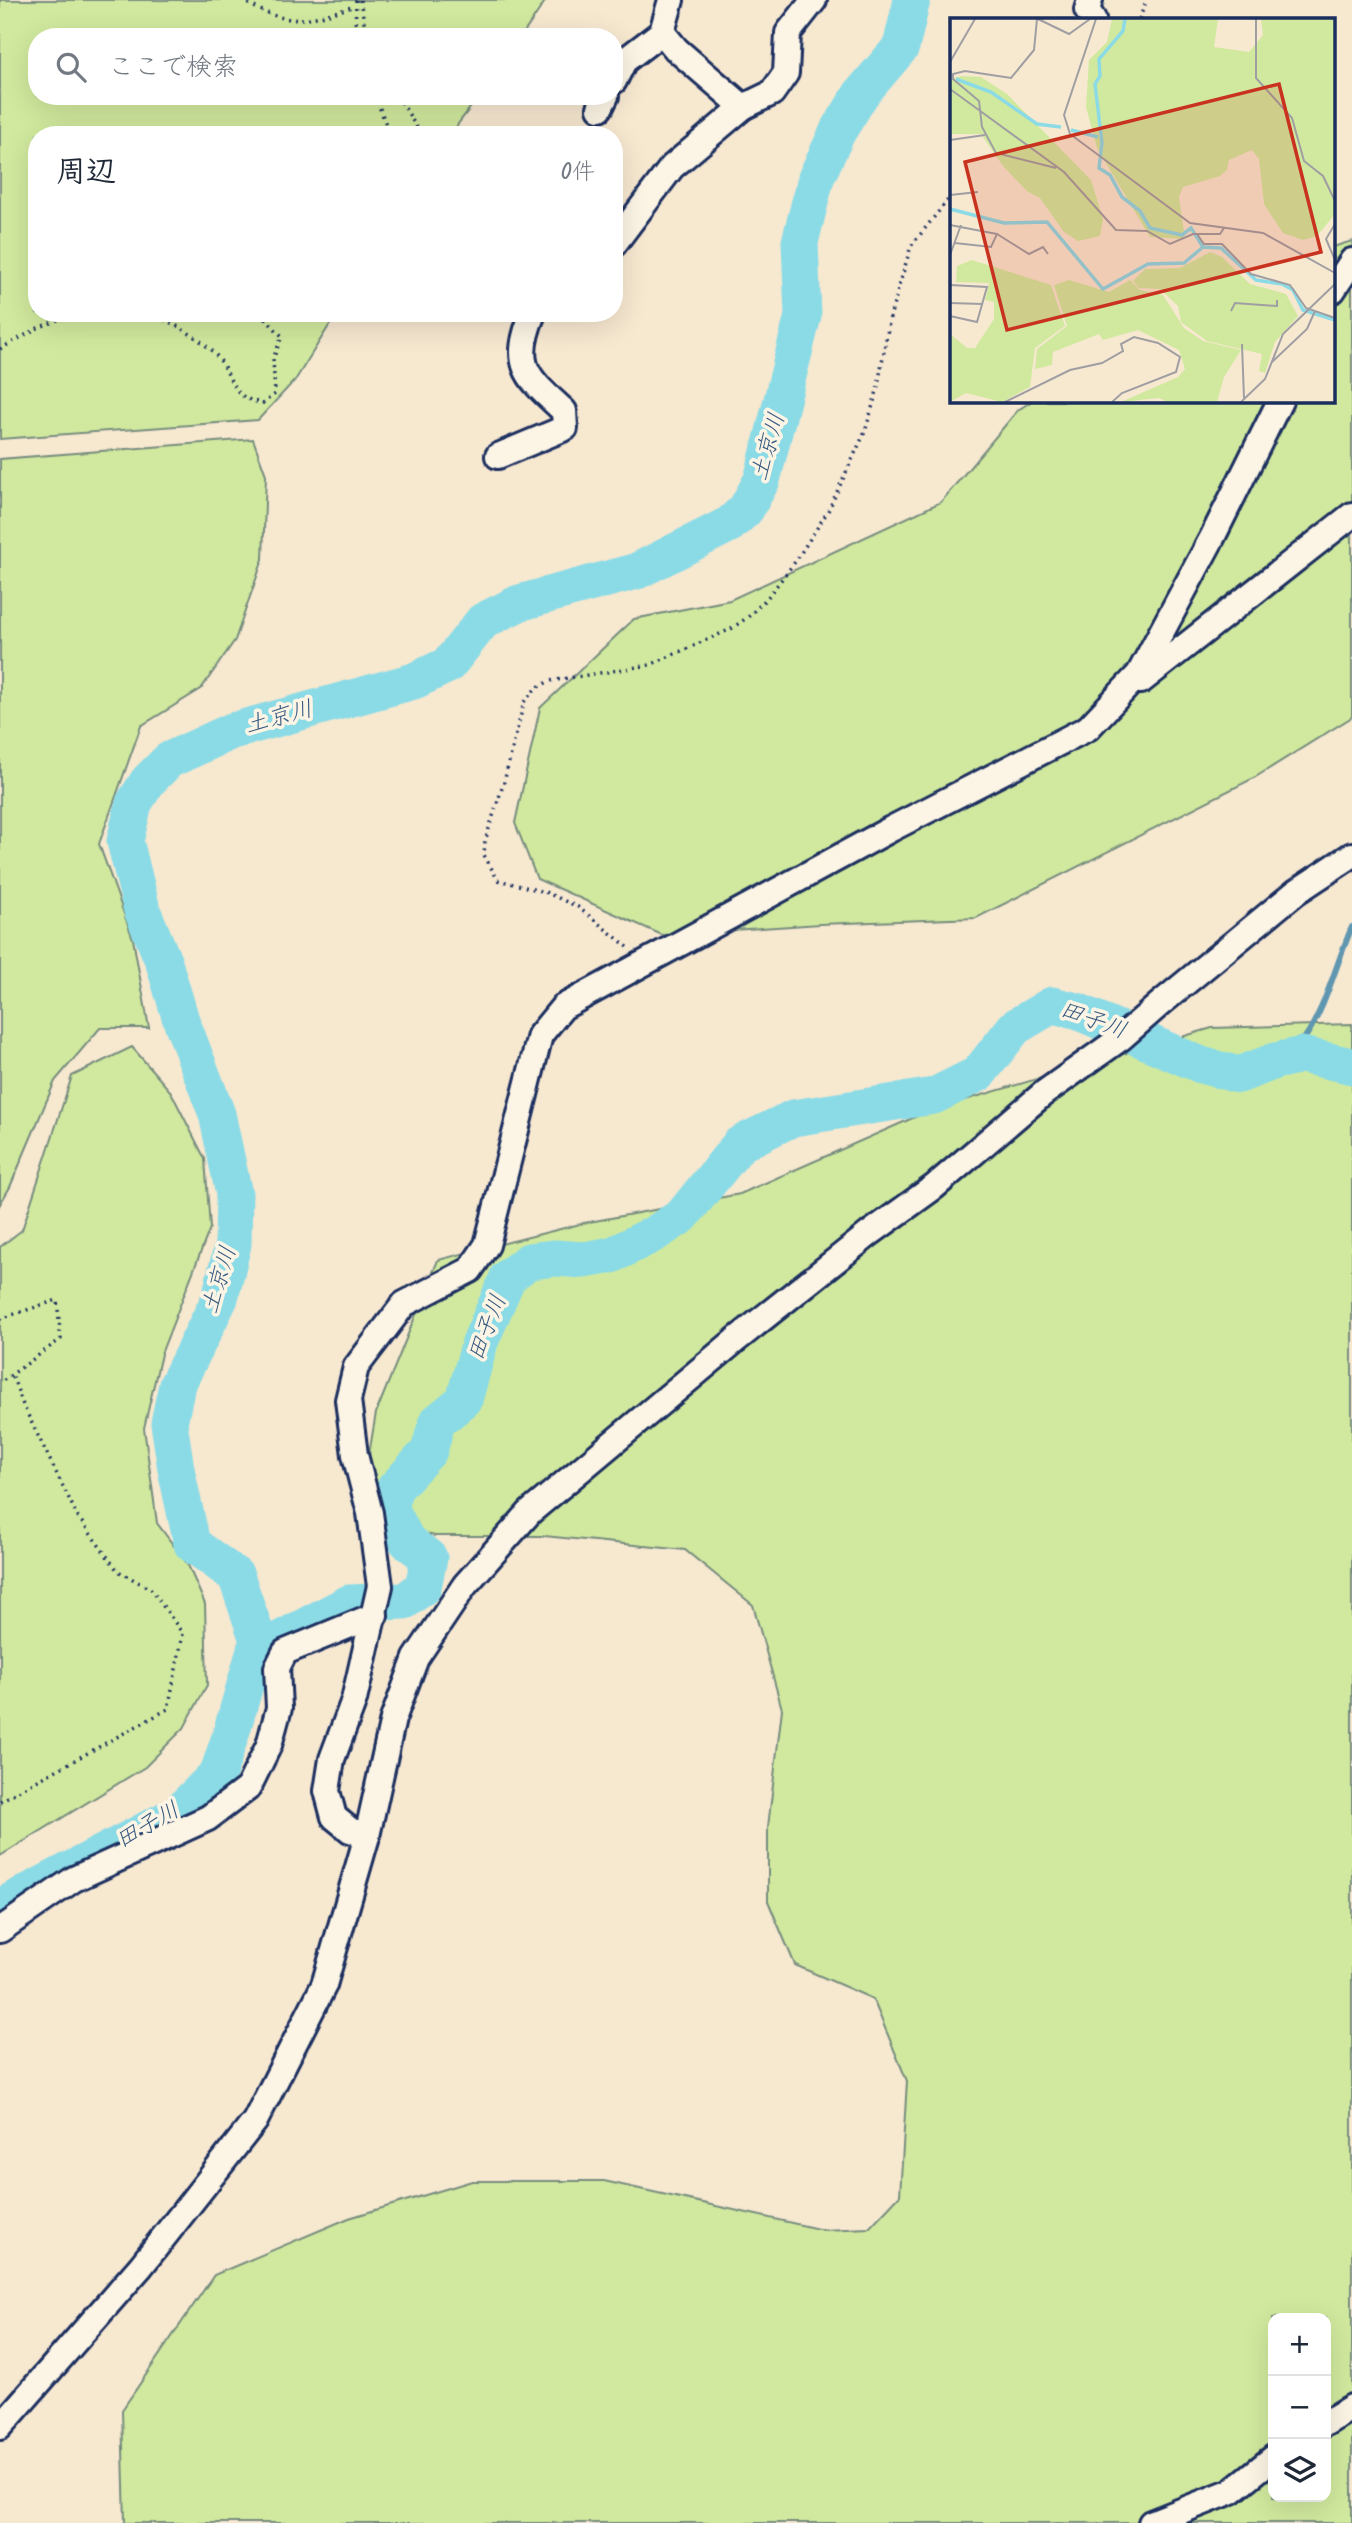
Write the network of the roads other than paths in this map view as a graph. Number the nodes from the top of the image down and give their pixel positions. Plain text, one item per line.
1 (671, 0) edge
2 (814, 0) edge
3 (1090, 0) edge
4 (1092, 18) edge
5 (662, 32) junction
6 (623, 63) edge
7 (743, 107) junction
8 (623, 232) edge
9 (1352, 261) edge
10 (1334, 288) edge
11 (529, 322) edge
12 (1280, 402) edge
13 (498, 456) dead end
14 (1352, 515) edge
15 (1115, 701) junction
16 (1352, 855) edge
17 (377, 1603) junction
18 (366, 1836) junction
19 (0, 1930) edge
20 (1352, 2407) edge
21 (1331, 2420) edge
22 (0, 2427) edge
23 (1268, 2462) edge
24 (1151, 2523) edge

1 - 5 street
2 - 7 street
3 - 4 street
5 - 6 street
5 - 7 street
7 - 8 street
9 - 10 street
11 - 13 street
12 - 15 street
14 - 15 street
15 - 17 street
16 - 18 street
17 - 18 street
17 - 19 street
18 - 22 street
20 - 21 street
23 - 24 street

